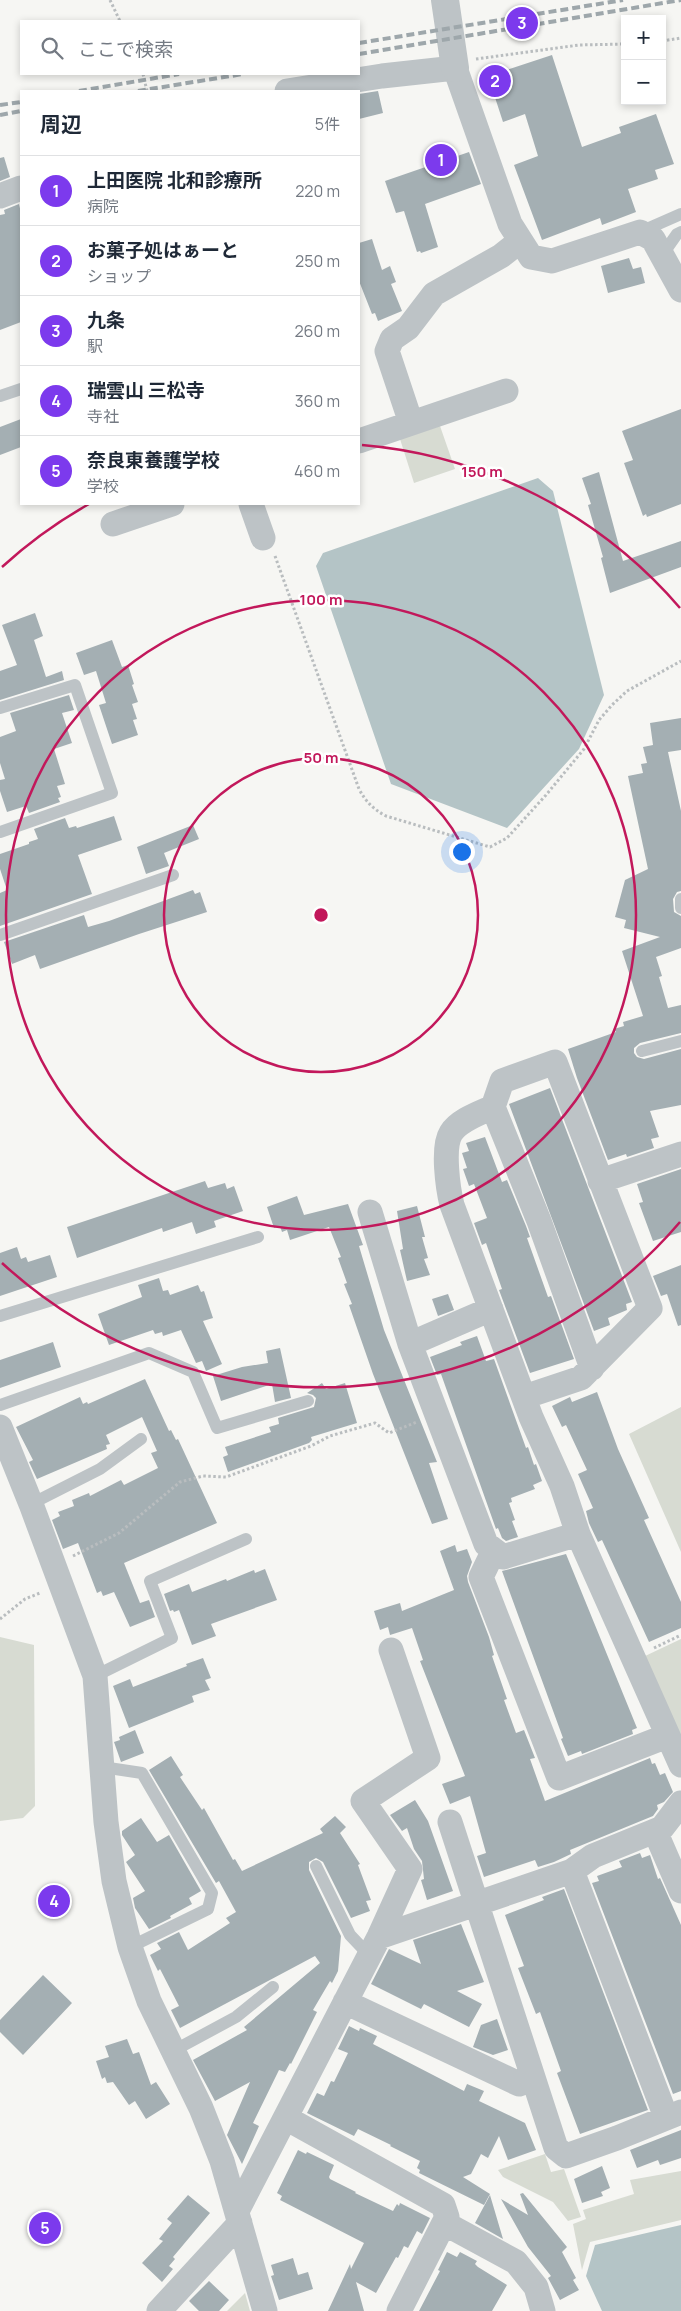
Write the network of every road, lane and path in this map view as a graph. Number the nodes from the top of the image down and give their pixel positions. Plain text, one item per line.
1 (110, 0) edge
2 (445, 0) edge
3 (120, 20) edge
4 (681, 38) edge
5 (666, 40) edge
6 (621, 44) edge
7 (455, 68) junction
8 (143, 75) edge
9 (147, 90) edge
10 (293, 90) edge
11 (20, 188) edge
12 (0, 196) edge
13 (681, 214) edge
14 (640, 232) junction
15 (681, 232) edge
16 (520, 241) junction
17 (663, 254) junction
18 (681, 290) edge
19 (20, 389) edge
20 (506, 391) dead end
21 (0, 396) edge
22 (411, 423) junction
23 (360, 441) edge
24 (169, 505) edge
25 (251, 505) edge
26 (112, 524) dead end
27 (262, 538) joint
28 (681, 661) edge
29 (0, 708) edge
30 (0, 832) edge
31 (173, 875) dead end
32 (681, 899) edge
33 (681, 908) edge
34 (0, 935) edge
35 (681, 1041) edge
36 (642, 1051) dead end
37 (493, 1107) junction
38 (681, 1154) edge
39 (600, 1180) junction
40 (370, 1212) dead end
41 (258, 1237) dead end
42 (491, 1309) junction
43 (0, 1316) edge
44 (410, 1344) junction
45 (592, 1368) junction
46 (524, 1397) junction
47 (308, 1401) dead end
48 (0, 1405) edge
49 (436, 1414) junction
50 (0, 1427) edge
51 (141, 1439) dead end
52 (31, 1504) junction
53 (578, 1534) junction
54 (246, 1539) dead end
55 (494, 1550) junction
56 (58, 1576) junction
57 (0, 1619) edge
58 (681, 1635) edge
59 (391, 1650) dead end
60 (633, 1658) junction
61 (94, 1676) junction
62 (668, 1736) junction
63 (681, 1765) edge
64 (102, 1768) junction
65 (681, 1803) edge
66 (450, 1822) dead end
67 (654, 1831) junction
68 (316, 1866) dead end
69 (572, 1871) junction
70 (681, 1891) edge
71 (476, 1904) junction
72 (374, 1946) junction
73 (130, 1947) junction
74 (273, 1988) dead end
75 (345, 2002) junction
76 (173, 2051) junction
77 (532, 2079) junction
78 (674, 2114) edge
79 (286, 2118) junction
80 (238, 2217) junction
81 (444, 2224) junction
82 (158, 2311) edge
83 (265, 2311) edge
84 (399, 2311) edge
85 (543, 2311) edge

1 - 3 path
2 - 7 street
4 - 5 path
6 - 7 path
7 - 10 street
7 - 16 street
8 - 9 path
11 - 12 street
13 - 14 lane
14 - 16 street
14 - 17 street
15 - 17 lane
16 - 22 street
17 - 18 street
19 - 21 lane
20 - 22 street
22 - 23 street
24 - 26 street
25 - 27 street
27 - 28 path
29 - 30 lane
31 - 34 lane
32 - 33 lane
35 - 36 lane
37 - 39 street
37 - 42 street
37 - 45 street
38 - 39 street
39 - 45 street
40 - 44 street
41 - 43 lane
42 - 44 street
42 - 46 street
44 - 49 street
45 - 46 street
46 - 53 street
47 - 48 lane
49 - 55 street
49 - 56 path
50 - 52 street
51 - 52 lane
52 - 56 street
53 - 55 street
53 - 60 street
54 - 61 lane
55 - 62 street
56 - 57 path
56 - 61 street
58 - 60 path
59 - 72 street
60 - 62 street
61 - 64 street
62 - 63 street
64 - 73 street
64 - 73 lane
65 - 67 street
66 - 71 street
67 - 69 street
67 - 70 street
68 - 72 lane
69 - 71 street
69 - 78 street
71 - 72 street
71 - 77 street
72 - 75 street
73 - 76 street
74 - 76 lane
75 - 77 street
75 - 79 street
76 - 80 street
77 - 78 street
79 - 80 street
79 - 81 street
80 - 82 street
80 - 83 street
81 - 84 street
81 - 85 street

